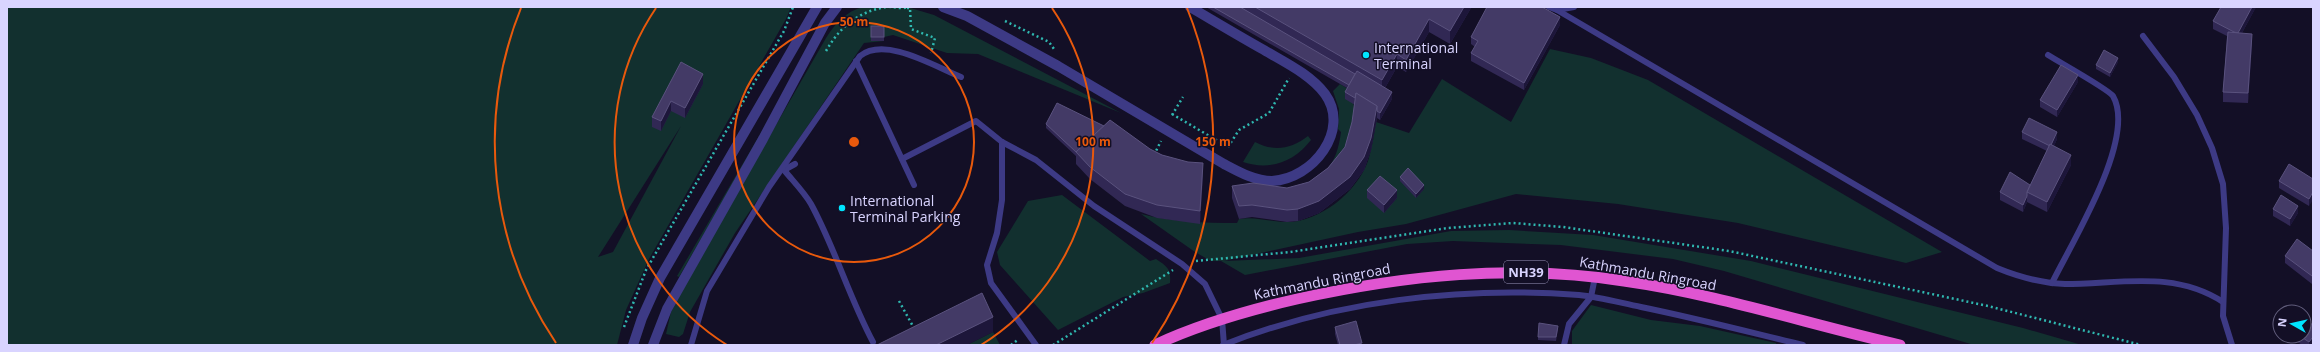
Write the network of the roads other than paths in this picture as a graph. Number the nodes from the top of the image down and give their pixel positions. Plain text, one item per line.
1 (810, 7) edge
2 (817, 7) edge
3 (837, 7) edge
4 (844, 7) edge
5 (943, 7) edge
6 (954, 7) edge
7 (1190, 7) edge
8 (1549, 7) edge
9 (1574, 7) edge
10 (1557, 10) junction
11 (967, 16) junction
12 (810, 18) junction
13 (825, 24) junction
14 (2143, 36) dead end
15 (2048, 55) dead end
16 (856, 61) junction
17 (961, 77) dead end
18 (1002, 142) junction
19 (902, 159) junction
20 (795, 164) dead end
21 (914, 185) dead end
22 (1595, 277) junction
23 (2052, 283) junction
24 (1591, 297) junction
25 (2223, 302) junction
26 (1222, 319) junction
27 (873, 342) dead end
28 (633, 345) edge
29 (653, 345) edge
30 (691, 345) edge
31 (1036, 345) edge
32 (1155, 345) edge
33 (1224, 345) edge
34 (1564, 345) edge
35 (1803, 345) edge
36 (1900, 345) edge
37 (2232, 345) edge

1 - 12 street
2 - 12 street
3 - 13 street
4 - 13 street
5 - 11 street
6 - 11 street
7 - 11 street
8 - 10 lane
9 - 10 lane
10 - 23 lane
12 - 28 street
13 - 29 street
14 - 25 lane
15 - 23 lane
16 - 17 lane
16 - 19 lane
16 - 30 lane
18 - 19 lane
18 - 26 lane
18 - 31 lane
19 - 21 lane
20 - 27 lane
22 - 24 lane
22 - 26 highway, Kathmandu Ringroad / NH39
22 - 36 highway, Kathmandu Ringroad / NH39
23 - 25 lane
24 - 33 lane
24 - 34 lane
24 - 35 lane
25 - 37 lane
26 - 32 highway, Kathmandu Ringroad / NH39
26 - 33 lane

